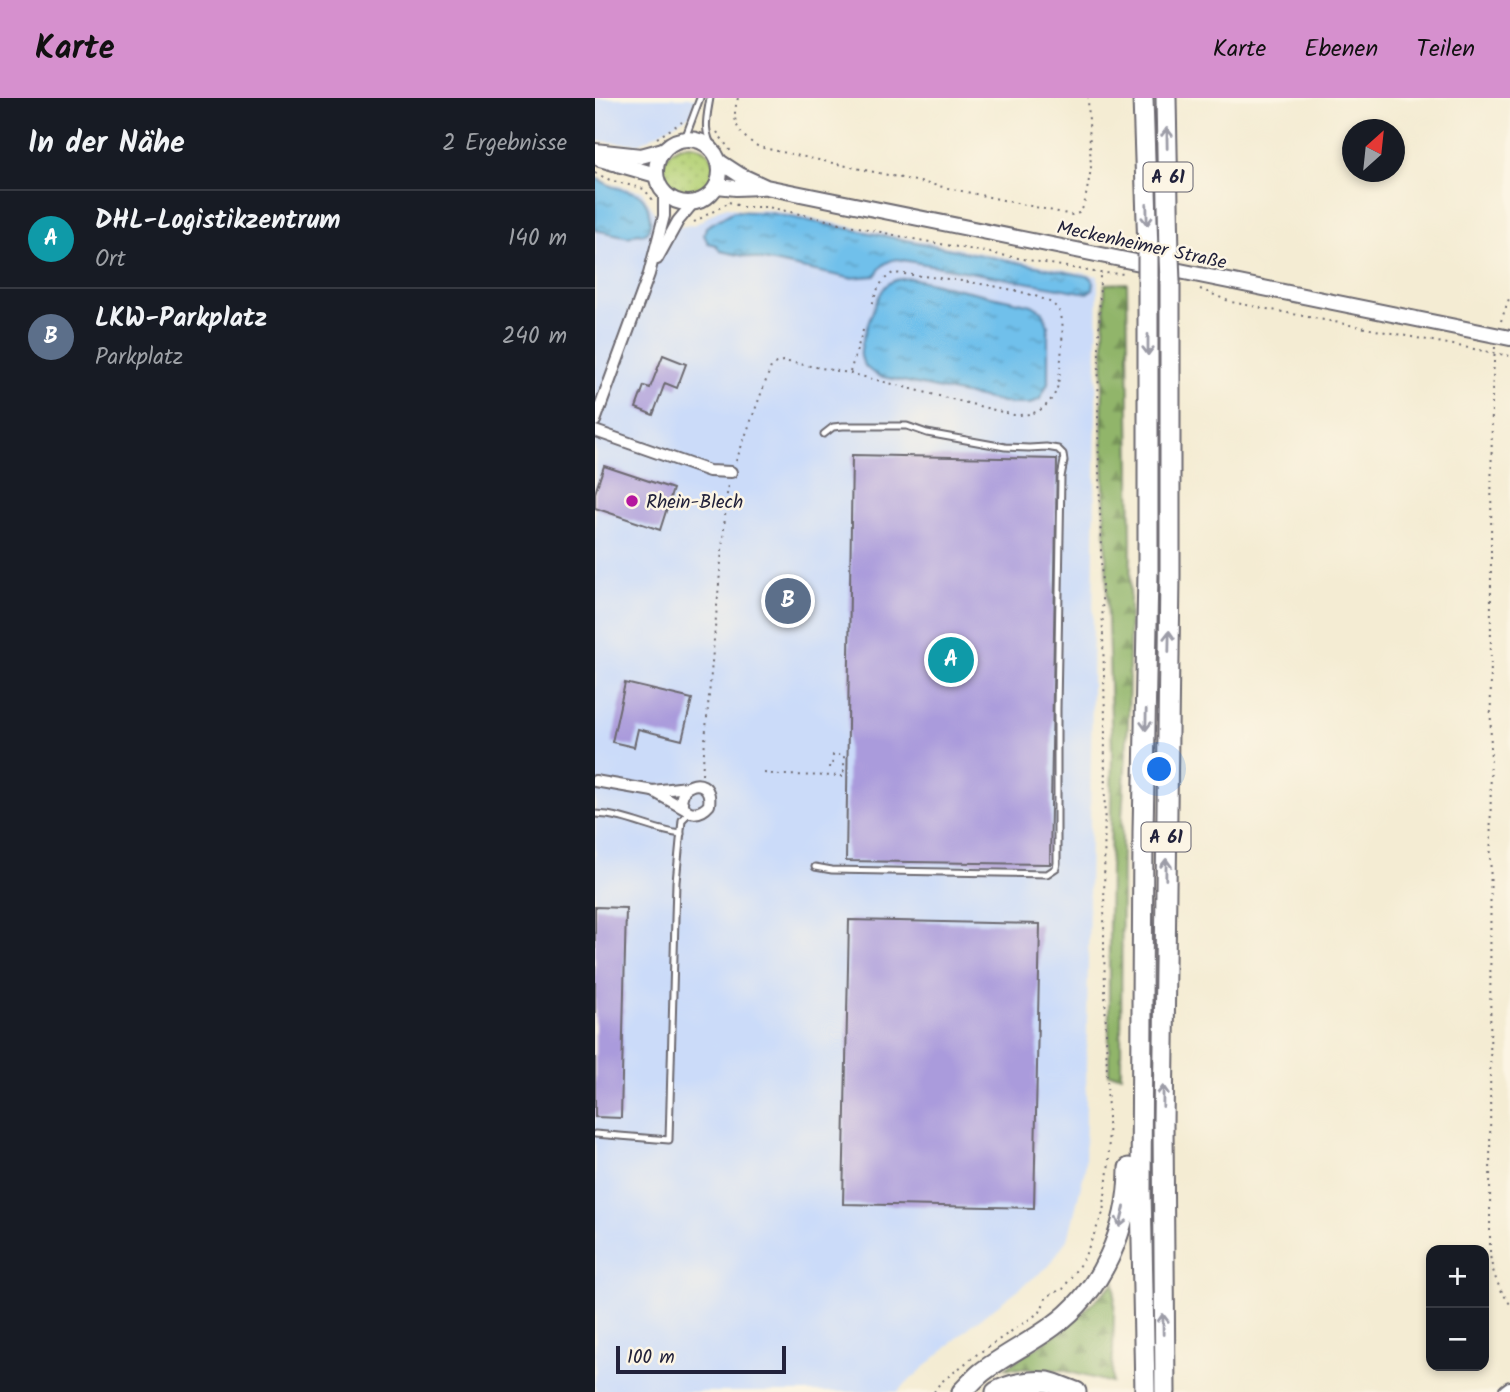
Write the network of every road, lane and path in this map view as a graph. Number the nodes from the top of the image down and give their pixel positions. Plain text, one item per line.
1 (700, 98) edge
2 (710, 98) edge
3 (738, 98) edge
4 (1089, 98) edge
5 (1143, 98) edge
6 (1166, 98) edge
7 (692, 121) junction
8 (706, 124) junction
9 (682, 139) junction
10 (663, 150) junction
11 (595, 151) edge
12 (641, 156) junction
13 (717, 157) junction
14 (595, 158) edge
15 (595, 173) edge
16 (656, 175) junction
17 (740, 175) junction
18 (717, 186) junction
19 (766, 187) junction
20 (664, 194) junction
21 (694, 203) junction
22 (664, 216) junction
23 (678, 221) junction
24 (1100, 273) junction
25 (649, 274) junction
26 (1142, 276) junction
27 (1199, 289) dead end
28 (1510, 296) edge
29 (872, 306) dead end
30 (864, 327) dead end
31 (1503, 337) edge
32 (1494, 353) junction
33 (1510, 356) edge
34 (849, 373) junction
35 (595, 421) edge
36 (595, 431) edge
37 (824, 434) dead end
38 (731, 472) junction
39 (824, 767) dead end
40 (764, 773) dead end
41 (595, 781) edge
42 (703, 786) junction
43 (687, 787) junction
44 (653, 791) junction
45 (688, 811) junction
46 (595, 814) edge
47 (1143, 831) junction
48 (681, 834) junction
49 (815, 867) dead end
50 (595, 1134) edge
51 (1510, 1304) edge
52 (934, 1392) edge
53 (961, 1392) edge
54 (996, 1392) edge
55 (1076, 1392) edge
56 (1145, 1392) edge
57 (1165, 1392) edge

1 - 7 lane
2 - 8 lane
3 - 4 path
5 -> 26 highway, A 61, bridge
57 -> 6 highway, A 61, bridge
7 - 9 lane
7 - 12 path
8 - 13 lane
8 - 17 path
9 - 10 main road
9 - 13 main road, Meckenheimer Straße
10 - 12 main road
10 - 16 main road
11 - 12 main road
13 - 17 main road, Meckenheimer Straße
13 - 18 main road
14 - 16 main road
15 - 22 path
16 - 20 main road
17 - 19 main road, Meckenheimer Straße
18 - 19 main road, Meckenheimer Straße
18 - 21 main road
19 - 31 main road, Meckenheimer Straße
20 - 21 main road
20 - 22 street
21 - 23 street
22 - 25 street
23 - 24 path
23 - 25 street
24 - 26 path
24 - 52 path
25 - 35 street
26 -> 47 highway, A 61
27 - 32 path
28 - 31 path
29 - 34 path
30 - 34 path
31 - 32 path
32 - 33 path
32 - 51 path
34 - 38 path
36 - 38 street
37 - 49 lane
38 - 42 path
39 - 40 path
41 - 44 street
42 - 43 street
42 - 45 street
43 - 44 street
43 - 45 street
44 - 45 street
45 - 48 lane
46 - 48 lane
47 -> 53 highway, A 61
47 - 56 highway, A 61
48 - 50 lane
54 - 55 highway

